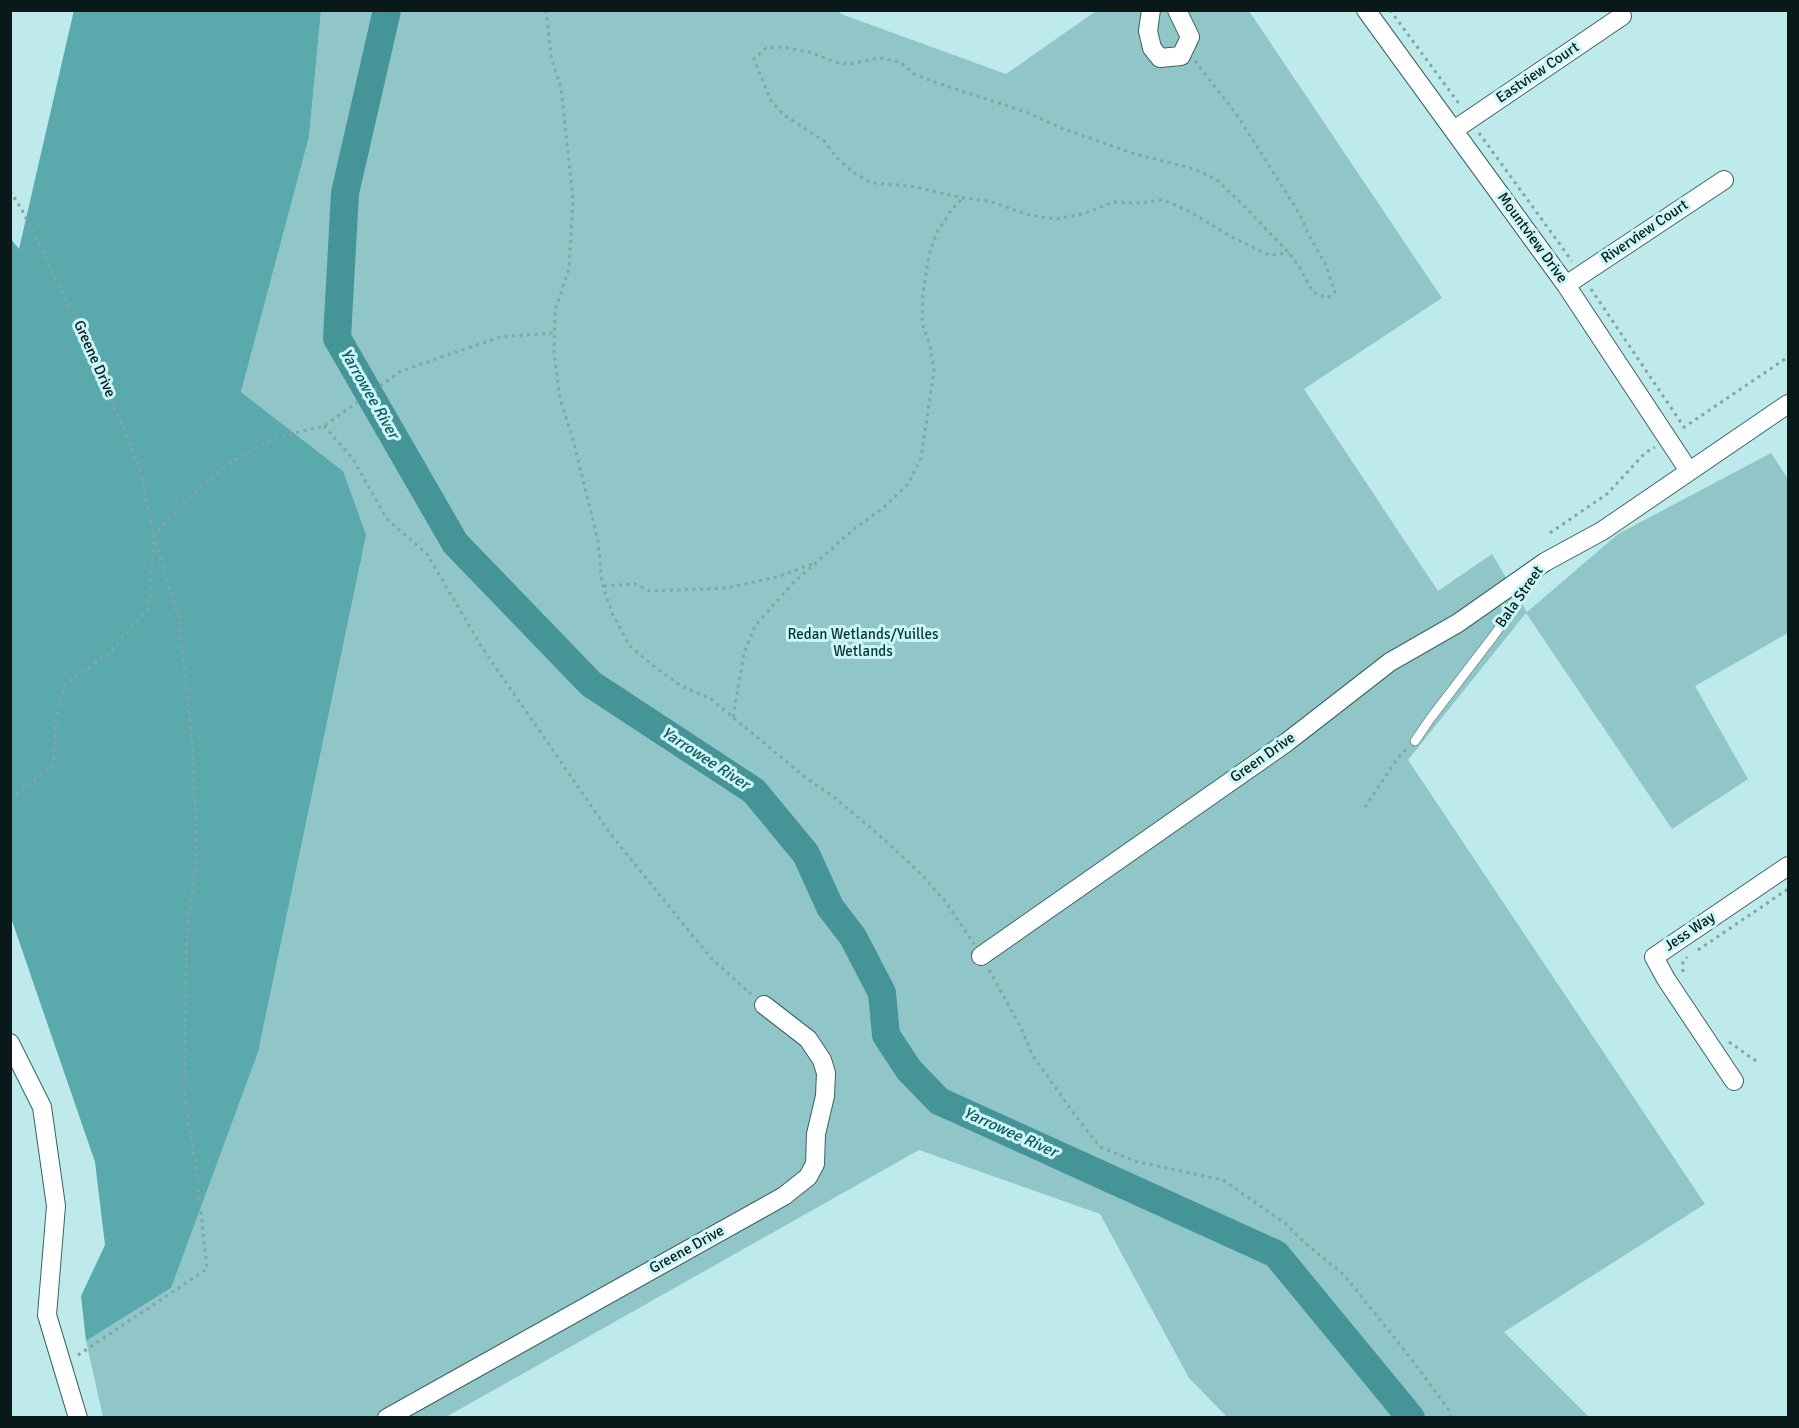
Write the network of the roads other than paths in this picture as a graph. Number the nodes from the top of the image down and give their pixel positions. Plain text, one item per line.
1 (1151, 10) edge
2 (1177, 10) edge
3 (1366, 10) edge
4 (1622, 16) dead end
5 (1454, 130) junction
6 (1724, 180) dead end
7 (1574, 280) junction
8 (1786, 410) edge
9 (1689, 471) junction
10 (1545, 562) junction
11 (1415, 741) road end
12 (1788, 866) edge
13 (981, 956) road end
14 (764, 1005) road end
15 (10, 1043) edge
16 (1734, 1081) dead end
17 (78, 1418) edge
18 (387, 1418) edge

1 - 2 street
3 - 5 street, Mountview Drive
4 - 5 street, Eastview Court
5 - 7 street, Mountview Drive
6 - 7 street, Riverview Court
7 - 9 street, Mountview Drive
8 - 9 street, Bala Street
9 - 10 street, Bala Street
10 - 11 lane, Bala Street
10 - 13 street, Green Drive
12 - 16 street, Jess Way
14 - 18 street, Greene Drive
15 - 17 street

